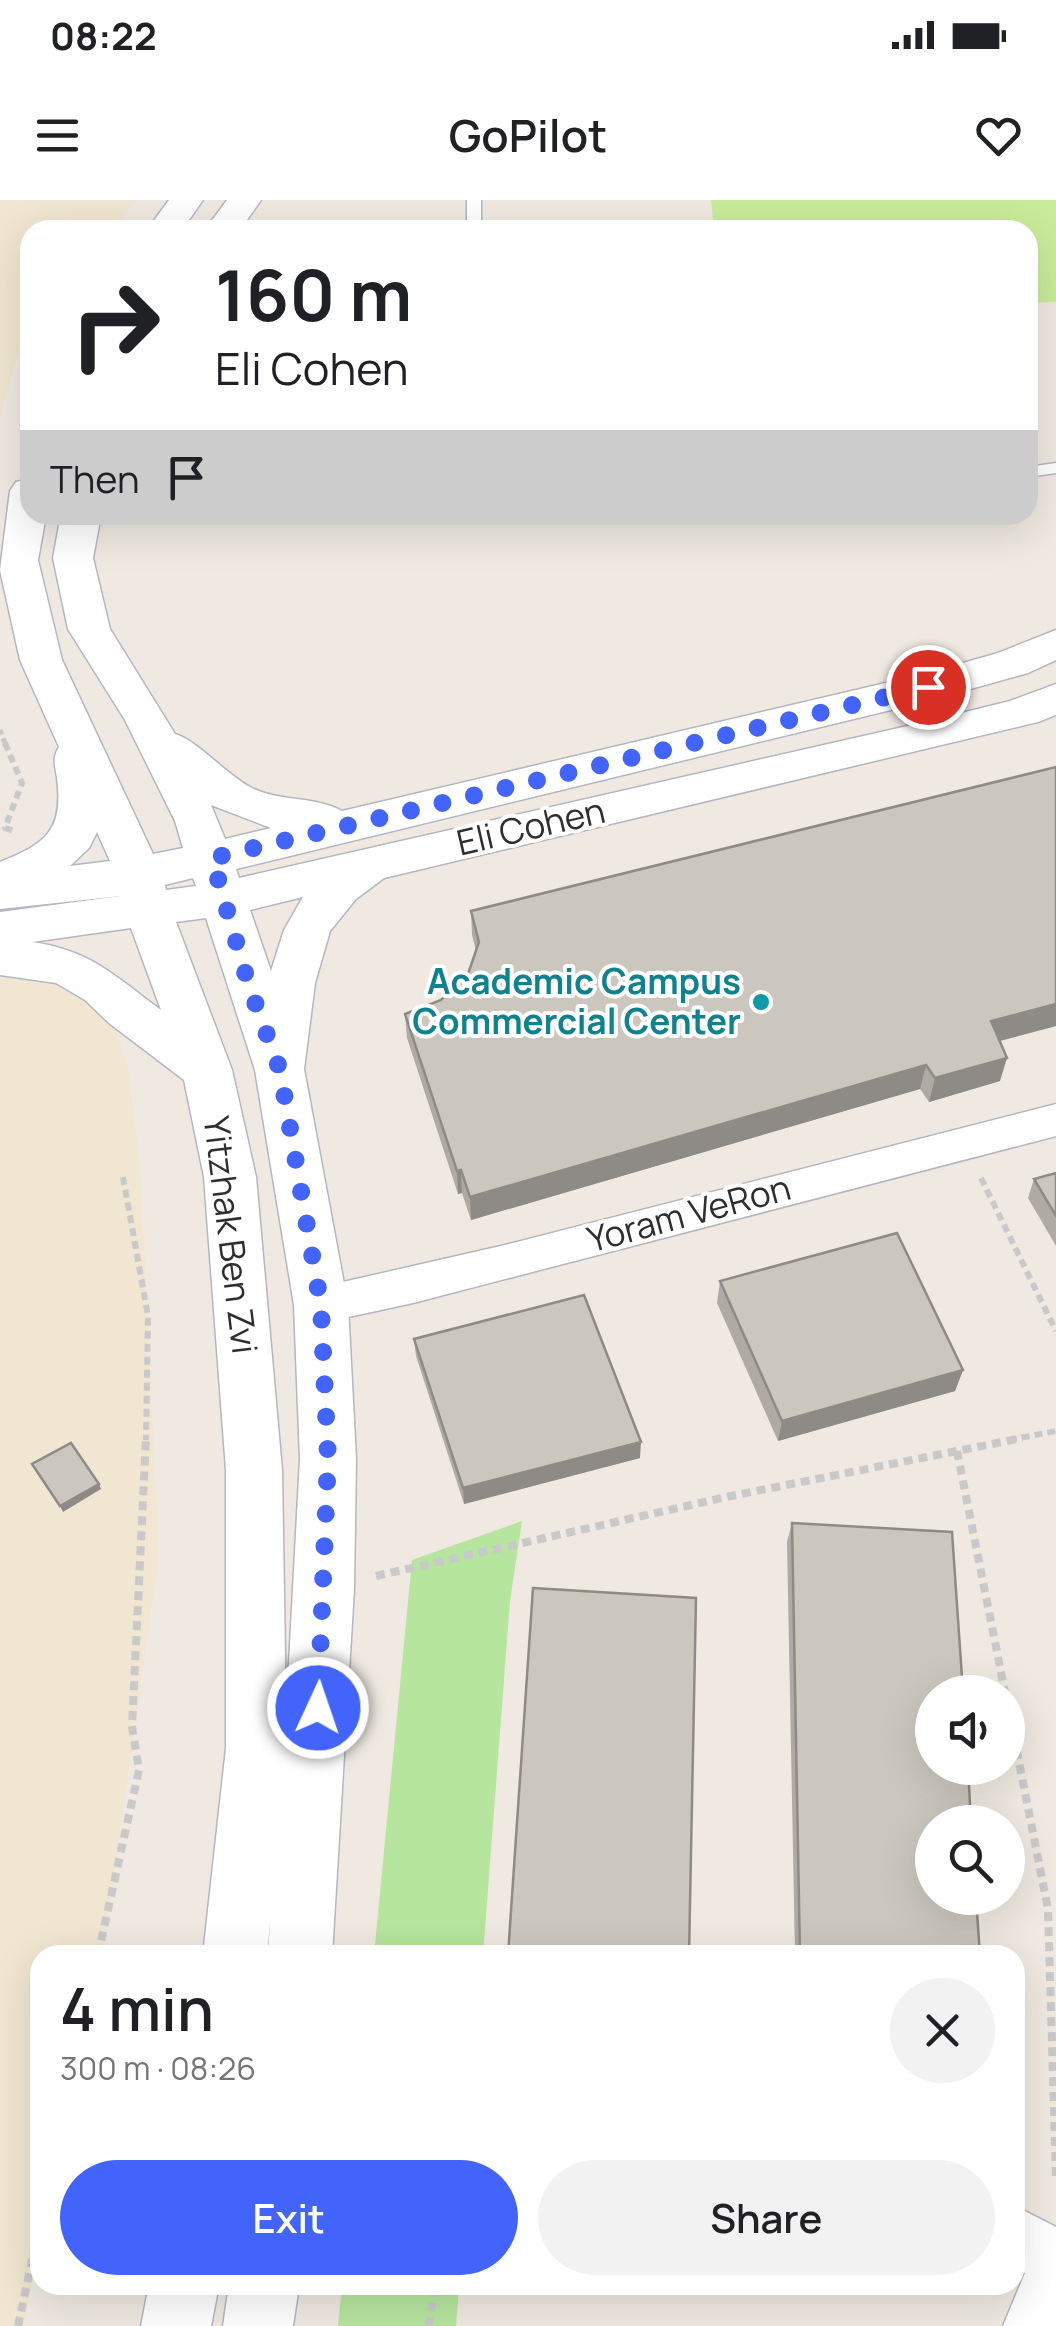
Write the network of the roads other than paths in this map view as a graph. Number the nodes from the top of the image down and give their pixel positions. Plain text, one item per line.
1 (24, 525) edge
2 (78, 525) edge
3 (1056, 644) edge
4 (1045, 704) edge
5 (66, 715) junction
6 (146, 719) junction
7 (388, 838) junction
8 (218, 878) junction
9 (0, 880) edge
10 (0, 892) edge
11 (144, 892) junction
12 (0, 929) edge
13 (0, 957) edge
14 (206, 1070) junction
15 (280, 1070) junction
16 (1056, 1120) edge
17 (321, 1306) junction
18 (236, 1945) edge
19 (301, 1945) edge
20 (1025, 2241) edge
21 (1056, 2264) edge
22 (182, 2295) edge
23 (263, 2295) edge
24 (176, 2326) edge
25 (258, 2326) edge
26 (1032, 2326) edge

1 - 5 street, Yitzhak Ben Zvi
2 - 6 street, Yitzhak Ben Zvi
3 - 7 street, Eli Cohen
4 - 7 street, Eli Cohen
5 - 9 street
5 - 11 street, Yitzhak Ben Zvi
6 - 7 street
6 - 8 street, Yitzhak Ben Zvi
7 - 8 street, Eli Cohen
7 - 15 street
8 - 11 street, Eli Cohen
8 - 15 street, Yitzhak Ben Zvi
10 - 11 street, Eli Cohen
11 - 12 street, Eli Cohen
11 - 14 street, Yitzhak Ben Zvi
13 - 14 street
14 - 18 street, Yitzhak Ben Zvi
15 - 17 street, Yitzhak Ben Zvi
16 - 17 street, Yoram VeRon
17 - 19 street, Yitzhak Ben Zvi
20 - 21 street
21 - 26 street
22 - 24 street
23 - 25 street

